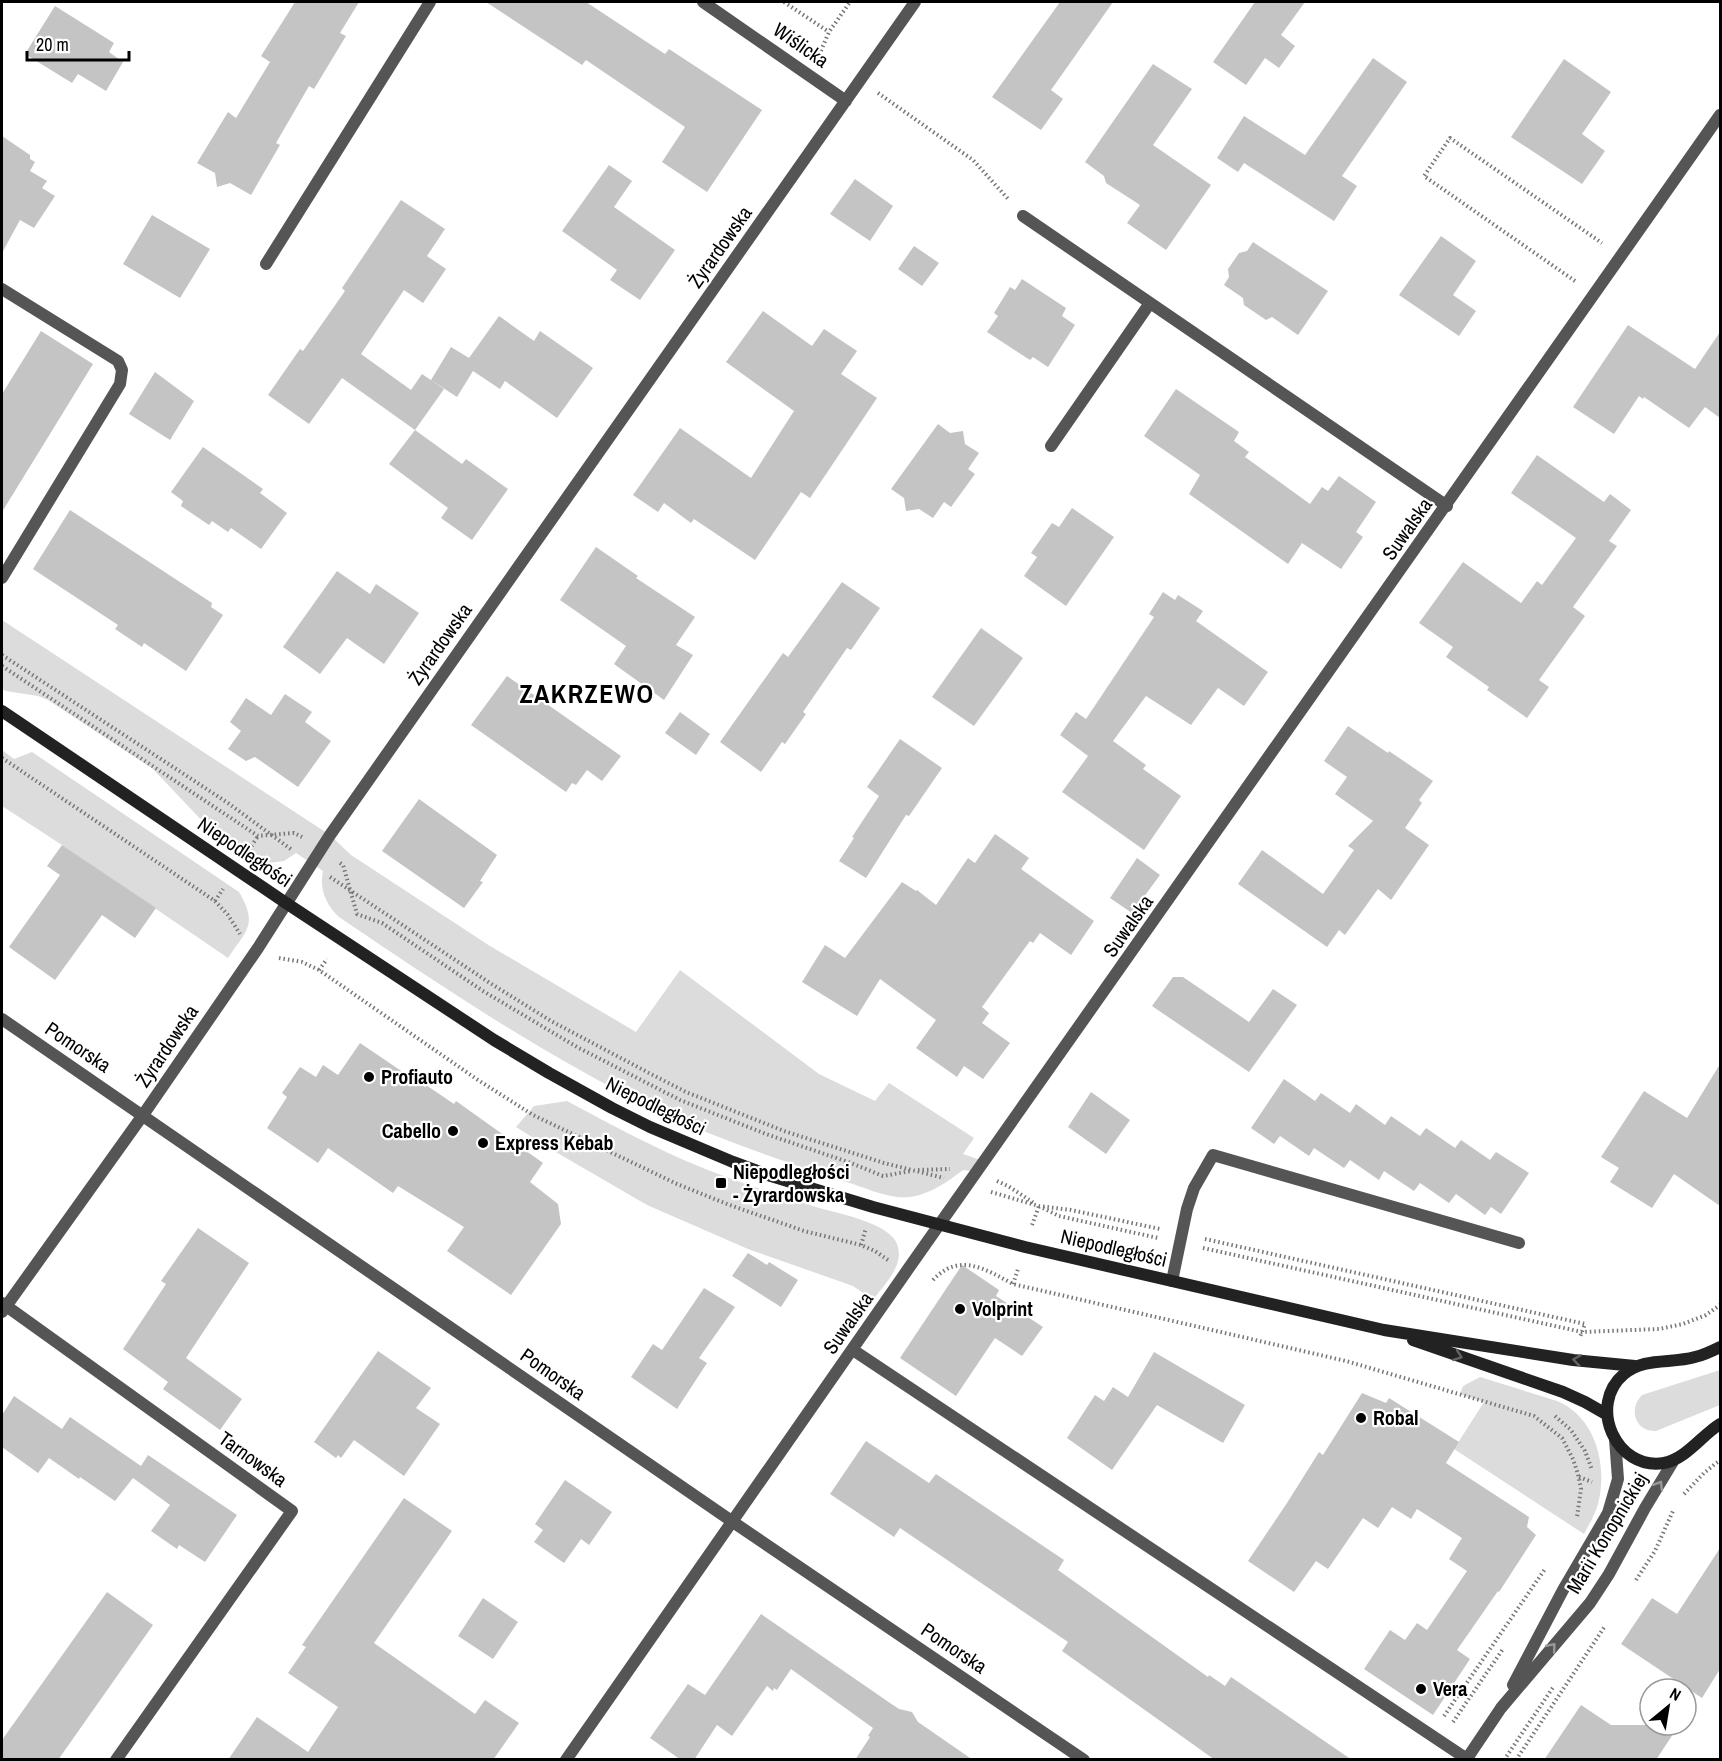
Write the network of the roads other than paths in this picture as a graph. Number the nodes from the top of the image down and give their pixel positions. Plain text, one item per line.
1 (430, 2) edge
2 (703, 2) edge
3 (915, 2) edge
4 (846, 101) junction
5 (1720, 115) edge
6 (1023, 216) road end
7 (266, 264) dead end
8 (2, 288) edge
9 (1150, 303) junction
10 (1051, 446) dead end
11 (1447, 506) junction
12 (2, 578) edge
13 (2, 711) edge
14 (286, 903) junction
15 (2, 1019) edge
16 (143, 1115) junction
17 (940, 1225) junction
18 (1519, 1243) dead end
19 (1172, 1281) junction
20 (3, 1307) edge
21 (1384, 1330) junction
22 (1720, 1347) edge
23 (853, 1350) junction
24 (1635, 1366) junction
25 (1606, 1414) junction
26 (1720, 1424) edge
27 (1615, 1439) junction
28 (1674, 1460) junction
29 (733, 1522) junction
30 (1501, 1708) junction
31 (1466, 1759) edge
32 (116, 1760) edge
33 (566, 1760) edge
34 (1084, 1760) edge

1 - 7 street
2 - 4 street, Wiślicka
3 - 4 street, Żyrardowska
4 - 14 street, Żyrardowska
5 - 11 street, Suwalska
6 - 9 street
8 - 12 street
9 - 10 street
9 - 11 street
11 - 17 street, Suwalska
13 - 14 street, Niepodległości
14 - 16 street, Żyrardowska
14 - 17 street, Niepodległości
15 - 16 street, Pomorska
16 - 20 street, Żyrardowska
16 - 29 street, Pomorska
17 - 19 street, Niepodległości
17 - 23 street, Suwalska
18 - 19 street
19 - 21 street, Niepodległości
20 - 32 street, Tarnowska
24 -> 21 street, Niepodległości
21 -> 25 street, Niepodległości
22 - 24 street, Niepodległości
23 - 29 street, Suwalska
23 - 31 street
24 - 25 street
25 - 27 street
26 - 28 street
27 - 28 street
27 - 30 street, Marii Konopnickiej
30 -> 28 street, Marii Konopnickiej
29 - 33 street, Suwalska
29 - 34 street, Pomorska
30 - 31 street, Marii Konopnickiej

